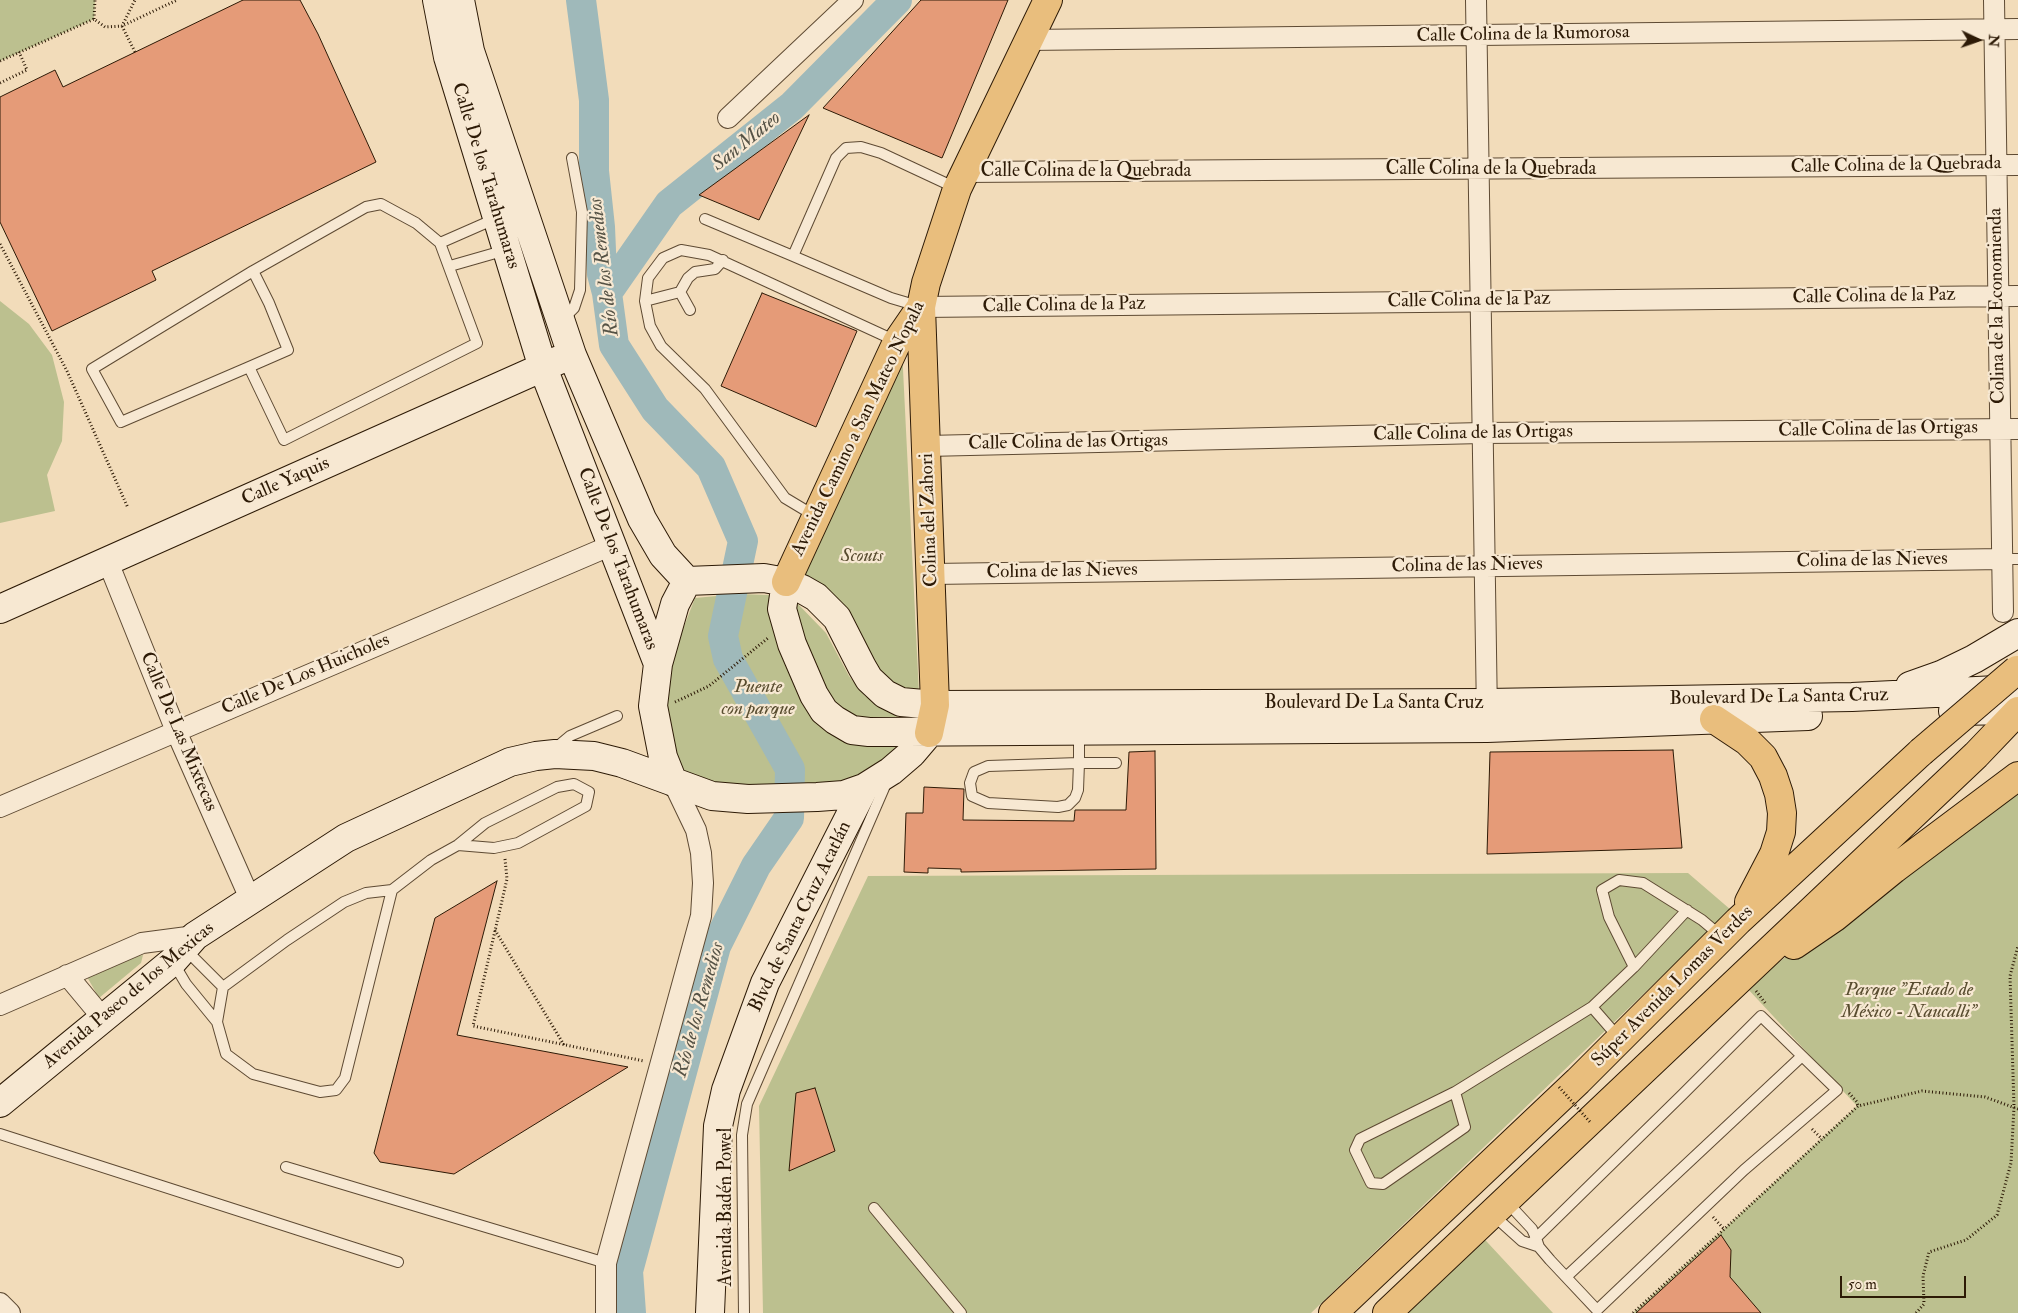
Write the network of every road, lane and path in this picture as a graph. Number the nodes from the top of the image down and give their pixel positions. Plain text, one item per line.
1 (94, 0) edge
2 (136, 0) edge
3 (177, 0) edge
4 (437, 0) edge
5 (460, 0) edge
6 (854, 0) edge
7 (1048, 0) edge
8 (1476, 0) edge
9 (1994, 0) edge
10 (94, 19) junction
11 (122, 26) junction
12 (2018, 29) edge
13 (1994, 30) junction
14 (1476, 36) junction
15 (1027, 40) junction
16 (19, 52) junction
17 (135, 52) dead end
18 (0, 61) edge
19 (0, 83) edge
20 (728, 118) dead end
21 (572, 158) dead end
22 (1996, 165) junction
23 (2018, 165) edge
24 (1478, 170) junction
25 (961, 180) junction
26 (498, 218) junction
27 (705, 219) dead end
28 (440, 243) junction
29 (0, 244) edge
30 (507, 249) junction
31 (5, 253) junction
32 (0, 254) edge
33 (793, 256) junction
34 (723, 260) junction
35 (450, 266) junction
36 (253, 271) junction
37 (680, 292) junction
38 (2008, 296) edge
39 (645, 301) junction
40 (1480, 301) junction
41 (921, 307) junction
42 (690, 310) dead end
43 (561, 321) junction
44 (897, 342) junction
45 (572, 355) junction
46 (249, 367) junction
47 (543, 368) junction
48 (2009, 428) edge
49 (1482, 433) junction
50 (927, 446) junction
51 (128, 508) dead end
52 (816, 516) junction
53 (612, 545) junction
54 (2010, 559) edge
55 (108, 562) junction
56 (1484, 566) junction
57 (932, 574) junction
58 (775, 580) junction
59 (687, 581) junction
60 (0, 609) edge
61 (2011, 623) edge
62 (750, 652) dead end
63 (658, 664) junction
64 (2018, 676) edge
65 (1852, 697) junction
66 (935, 705) junction
67 (653, 706) junction
68 (2018, 711) edge
69 (617, 716) dead end
70 (1487, 716) junction
71 (1714, 720) junction
72 (176, 731) junction
73 (1079, 731) junction
74 (929, 733) junction
75 (555, 754) junction
76 (1079, 763) junction
77 (1116, 763) dead end
78 (891, 771) junction
79 (2018, 776) edge
80 (673, 782) junction
81 (864, 788) junction
82 (0, 807) edge
83 (458, 845) junction
84 (504, 846) junction
85 (392, 890) junction
86 (251, 901) junction
87 (1687, 910) junction
88 (495, 929) junction
89 (1730, 929) junction
90 (2018, 946) edge
91 (184, 949) junction
92 (1634, 967) junction
93 (67, 975) junction
94 (1741, 977) junction
95 (224, 988) junction
96 (0, 1004) edge
97 (1592, 1006) junction
98 (102, 1017) junction
99 (217, 1022) junction
100 (1620, 1039) junction
101 (564, 1045) junction
102 (1802, 1056) junction
103 (660, 1064) junction
104 (1559, 1087) dead end
105 (1456, 1092) junction
106 (0, 1103) edge
107 (2016, 1108) edge
108 (1590, 1122) dead end
109 (0, 1134) edge
110 (286, 1167) dead end
111 (1498, 1207) junction
112 (874, 1208) dead end
113 (1535, 1243) junction
114 (398, 1262) dead end
115 (606, 1263) junction
116 (1566, 1277) junction
117 (0, 1303) edge
118 (10, 1313) edge
119 (606, 1313) edge
120 (710, 1313) edge
121 (744, 1313) edge
122 (960, 1313) edge
123 (1333, 1313) edge
124 (1387, 1313) edge
125 (1633, 1313) edge
126 (1916, 1313) edge

1 - 10 path
2 - 11 path
3 - 11 path
4 - 26 main road, Calle De los Tarahumaras
5 - 43 main road, Calle De los Tarahumaras
6 - 20 street
7 - 15 main road, Avenida Camino a San Mateo Nopala
8 - 14 street
9 - 13 street, Colina de la Economienda
10 - 11 path
10 - 16 path
11 - 17 path
12 - 13 street, Calle Colina de la Rumorosa
13 - 14 street, Calle Colina de la Rumorosa
13 - 22 street, Colina de la Economienda
14 - 15 street, Calle Colina de la Rumorosa
14 - 24 street
15 - 25 main road, Avenida Camino a San Mateo Nopala
16 - 18 path
16 - 19 path
21 - 43 lane
22 - 23 street, Calle Colina de la Quebrada
22 - 24 street, Calle Colina de la Quebrada
22 - 38 street, Colina de la Economienda
24 - 25 street, Calle Colina de la Quebrada
24 - 40 street
25 - 33 lane
25 - 41 main road, Avenida Camino a San Mateo Nopala
26 - 28 lane
26 - 30 main road, Calle De los Tarahumaras
27 - 33 lane
28 - 35 lane
28 - 36 lane
29 - 31 path
30 - 35 lane
30 - 47 main road, Calle De los Tarahumaras
31 - 32 path
31 - 51 path
33 - 41 lane
34 - 37 lane
34 - 39 lane
34 - 44 lane
35 - 46 lane
36 - 46 lane
36 - 46 lane
37 - 39 lane
37 - 42 lane
38 - 40 street, Calle Colina de la Paz
38 - 48 street, Colina de la Economienda
39 - 52 lane
40 - 41 street, Calle Colina de la Paz
40 - 49 street
41 - 44 main road, Avenida Camino a San Mateo Nopala
41 - 50 main road, Colina del Zahori
43 - 45 main road, Calle De los Tarahumaras
44 - 52 main road, Avenida Camino a San Mateo Nopala
45 - 47 main road, Calle Yaquis
45 - 59 main road, Calle De los Tarahumaras
47 - 53 main road, Calle De los Tarahumaras
47 - 55 main road, Calle Yaquis
48 - 49 street, Calle Colina de las Ortigas
48 - 54 street, Colina de la Economienda
49 - 50 street, Calle Colina de las Ortigas
49 - 56 street
50 - 57 main road, Colina del Zahori
52 - 58 main road, Avenida Camino a San Mateo Nopala
53 - 63 main road, Calle De los Tarahumaras
53 - 72 street, Calle De Los Huicholes
54 - 56 street, Colina de las Nieves
54 - 61 street, Colina de la Economienda
55 - 60 main road, Calle Yaquis
55 - 72 street, Calle De Las Mixtecas
56 - 57 street, Colina de las Nieves
56 - 70 street
57 - 66 main road, Colina del Zahori
58 - 59 main road, Boulevard De La Santa Cruz
58 - 66 main road, Boulevard De La Santa Cruz
58 - 74 main road, Boulevard De La Santa Cruz
59 - 63 main road, Calle De los Tarahumaras
61 - 65 main road
62 - 67 path
63 - 67 main road
64 - 65 main road, Boulevard De La Santa Cruz
64 - 89 main road, Súper Avenida Lomas Verdes, bridge
65 - 70 main road, Boulevard De La Santa Cruz
66 - 70 main road, Boulevard De La Santa Cruz
66 - 74 main road, Colina del Zahori
67 - 80 main road
68 - 71 main road, Boulevard De La Santa Cruz
68 - 94 main road, Súper Avenida Lomas Verdes
69 - 75 lane
70 - 71 main road, Boulevard De La Santa Cruz
70 - 73 main road, Boulevard De La Santa Cruz
71 - 89 main road
72 - 82 street, Calle De Los Huicholes
72 - 86 street, Calle De Las Mixtecas
73 - 74 main road, Boulevard De La Santa Cruz
73 - 76 lane
74 - 78 main road
75 - 80 main road, Avenida Paseo de los Mexicas
75 - 86 main road, Avenida Paseo de los Mexicas
76 - 76 lane
76 - 77 lane
78 - 81 main road
78 - 121 lane, Avenida Badén Powel
79 - 94 main road
80 - 81 main road
80 - 103 street
81 - 120 main road, Blvd. de Santa Cruz Acatlán
83 - 84 lane
83 - 84 lane
83 - 85 lane
84 - 88 path
85 - 95 lane
85 - 99 lane
86 - 91 main road, Avenida Paseo de los Mexicas
87 - 89 lane
87 - 92 lane
87 - 92 lane
88 - 101 path
88 - 101 path
89 - 100 main road, Súper Avenida Lomas Verdes
90 - 107 path
91 - 93 street
91 - 95 lane
91 - 98 main road, Avenida Paseo de los Mexicas
91 - 99 lane
92 - 97 lane
93 - 96 street
93 - 98 street
94 - 111 main road, Súper Avenida Lomas Verdes
95 - 99 lane
97 - 100 lane
97 - 105 lane
98 - 106 main road, Avenida Paseo de los Mexicas
100 - 123 main road, Súper Avenida Lomas Verdes
101 - 103 path
102 - 113 lane
102 - 116 lane
102 - 116 lane
103 - 115 street
104 - 108 path, bridge
105 - 105 lane
107 - 125 path
107 - 126 path
109 - 114 lane
110 - 115 lane
111 - 113 lane
111 - 113 lane
111 - 124 main road, Súper Avenida Lomas Verdes
112 - 122 lane
113 - 116 lane
115 - 119 street
117 - 118 street

